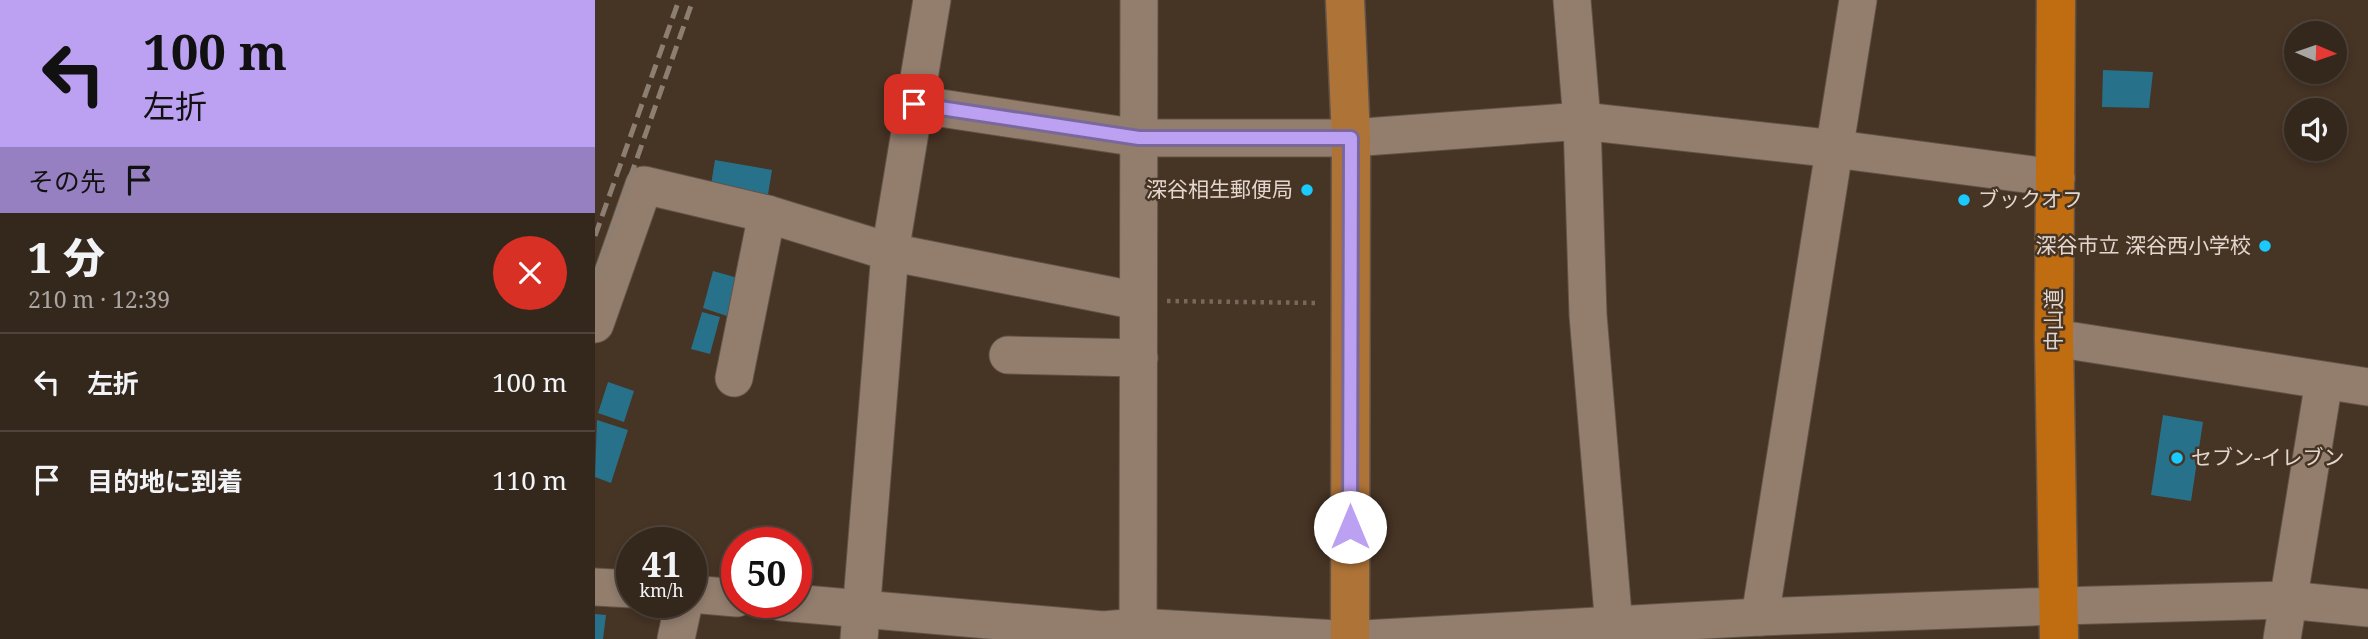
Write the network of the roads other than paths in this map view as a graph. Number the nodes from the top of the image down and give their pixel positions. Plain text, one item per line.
1 (932, 0) edge
2 (1139, 0) edge
3 (1345, 0) edge
4 (1572, 0) edge
5 (1858, 0) edge
6 (2056, 0) edge
7 (914, 104) junction
8 (1582, 121) junction
9 (1139, 138) junction
10 (1351, 138) junction
11 (1836, 149) junction
12 (2056, 178) junction
13 (767, 214) junction
14 (890, 252) junction
15 (1137, 301) junction
16 (595, 324) edge
17 (2054, 338) junction
18 (1008, 355) dead end
19 (1139, 358) junction
20 (734, 378) dead end
21 (2324, 381) junction
22 (2368, 387) edge
23 (595, 587) edge
24 (616, 588) edge
25 (2288, 600) junction
26 (2368, 608) edge
27 (812, 611) edge
28 (1760, 617) junction
29 (681, 618) edge
30 (2058, 623) edge
31 (860, 624) edge
32 (1115, 632) edge
33 (1614, 632) edge
34 (676, 639) edge
35 (1337, 639) edge
36 (1350, 639) edge
37 (1363, 639) edge
38 (2282, 639) edge

1 - 7 street
2 - 9 street
3 - 10 main road
4 - 8 street
5 - 11 street
6 - 12 highway, 中山道
7 - 9 street
7 - 14 street
8 - 10 street
8 - 11 street
8 - 33 street
9 - 10 street
9 - 15 street
10 - 36 main road
11 - 12 street
11 - 28 street
12 - 17 highway, 中山道
13 - 14 street
13 - 16 street
13 - 20 street
14 - 15 street
14 - 31 street
15 - 19 street
17 - 21 street
17 - 30 highway, 中山道
18 - 19 street
19 - 32 street
21 - 22 street
21 - 25 street
23 - 24 street
25 - 26 street
25 - 30 street
25 - 38 street
27 - 31 street
28 - 30 street
28 - 33 street
29 - 34 street
31 - 32 street
32 - 35 street
33 - 37 street

